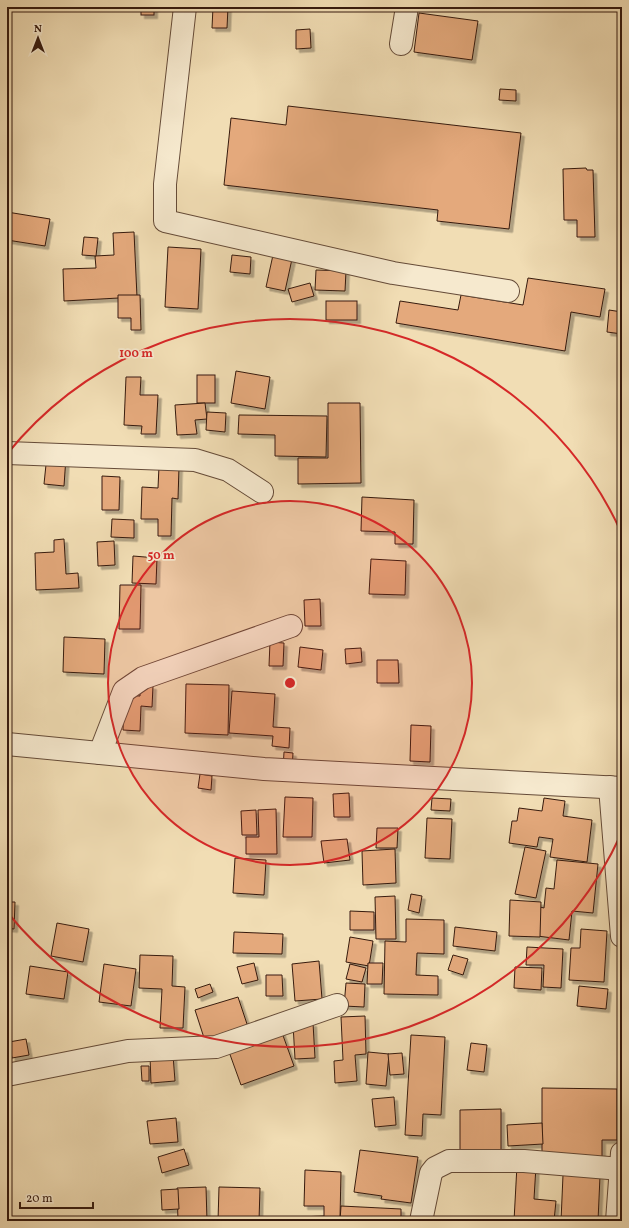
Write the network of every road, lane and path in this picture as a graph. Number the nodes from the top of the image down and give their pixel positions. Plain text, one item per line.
1 (185, 7) edge
2 (407, 7) edge
3 (401, 44) dead end
4 (508, 291) dead end
5 (7, 453) edge
6 (262, 492) dead end
7 (291, 626) dead end
8 (7, 744) edge
9 (100, 753) junction
10 (616, 787) edge
11 (622, 936) edge
12 (337, 1005) dead end
13 (7, 1075) edge
14 (621, 1161) edge
15 (421, 1221) edge
16 (617, 1221) edge

1 - 4 street
2 - 3 street
5 - 6 street
7 - 9 street
8 - 9 street
9 - 10 street
10 - 11 street
12 - 13 street
14 - 15 street
14 - 16 street

